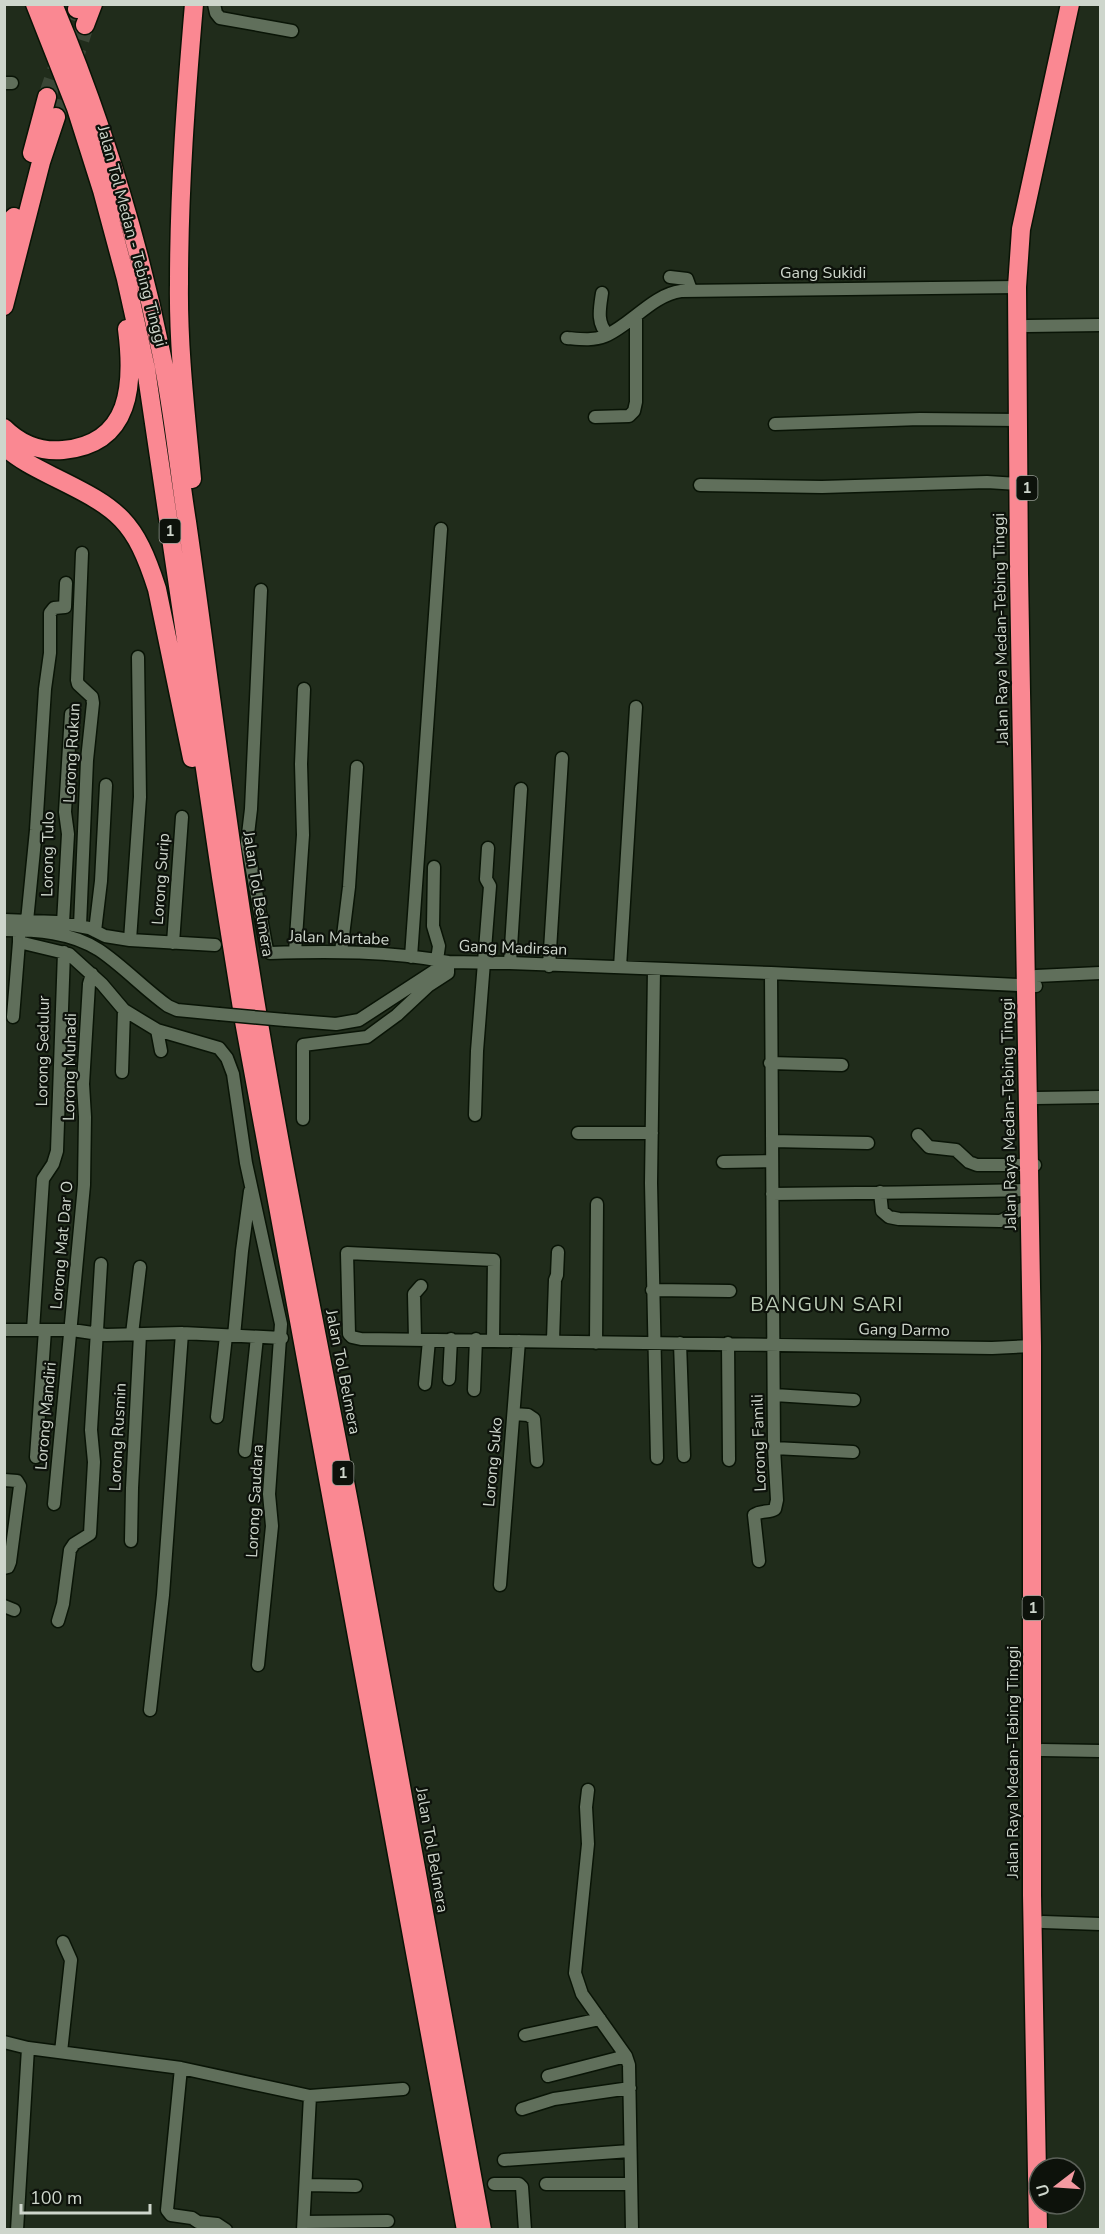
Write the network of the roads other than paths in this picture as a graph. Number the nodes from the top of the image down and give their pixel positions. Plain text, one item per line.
1 (35, 4) edge
2 (53, 4) edge
3 (194, 4) edge
4 (1070, 4) edge
5 (1081, 4) edge
6 (214, 7) edge
7 (292, 31) dead end
8 (47, 97) tunnel mouth
9 (56, 117) tunnel mouth
10 (102, 190) junction
11 (4, 253) edge
12 (670, 277) dead end
13 (1017, 287) junction
14 (691, 290) junction
15 (602, 293) dead end
16 (4, 306) edge
17 (636, 316) junction
18 (1101, 325) edge
19 (1028, 326) junction
20 (608, 334) junction
21 (567, 338) dead end
22 (595, 417) dead end
23 (1018, 420) junction
24 (775, 424) dead end
25 (4, 428) edge
26 (4, 446) edge
27 (1018, 484) junction
28 (700, 485) dead end
29 (441, 529) dead end
30 (82, 553) dead end
31 (66, 583) dead end
32 (196, 590) junction
33 (261, 590) dead end
34 (138, 657) dead end
35 (304, 688) dead end
36 (636, 707) dead end
37 (70, 714) dead end
38 (562, 758) dead end
39 (357, 767) dead end
40 (106, 785) dead end
41 (521, 789) dead end
42 (182, 817) dead end
43 (488, 848) dead end
44 (434, 867) dead end
45 (221, 877) junction
46 (4, 920) edge
47 (63, 923) junction
48 (80, 926) junction
49 (4, 930) edge
50 (95, 930) junction
51 (22, 931) junction
52 (130, 940) junction
53 (173, 943) junction
54 (215, 945) dead end
55 (64, 952) junction
56 (295, 952) junction
57 (341, 952) junction
58 (411, 957) junction
59 (442, 961) junction
60 (484, 962) junction
61 (510, 963) junction
62 (549, 966) junction
63 (620, 967) junction
64 (654, 969) junction
65 (771, 973) junction
66 (1101, 973) edge
67 (92, 974) junction
68 (1033, 983) junction
69 (124, 1010) junction
70 (13, 1017) dead end
71 (157, 1030) junction
72 (161, 1051) dead end
73 (770, 1063) junction
74 (842, 1065) dead end
75 (122, 1072) dead end
76 (1101, 1097) edge
77 (1036, 1098) junction
78 (475, 1115) dead end
79 (303, 1119) dead end
80 (579, 1133) dead end
81 (652, 1133) junction
82 (918, 1135) dead end
83 (772, 1141) junction
84 (868, 1143) dead end
85 (772, 1161) junction
86 (85, 1162) joint
87 (723, 1162) dead end
88 (1032, 1165) junction
89 (251, 1185) junction
90 (880, 1192) junction
91 (772, 1194) junction
92 (1029, 1198) junction
93 (597, 1204) dead end
94 (558, 1252) dead end
95 (101, 1264) dead end
96 (140, 1267) dead end
97 (421, 1286) dead end
98 (652, 1290) junction
99 (730, 1291) dead end
100 (4, 1330) edge
101 (39, 1330) junction
102 (72, 1330) junction
103 (182, 1333) junction
104 (97, 1334) junction
105 (136, 1335) junction
106 (230, 1336) junction
107 (257, 1337) junction
108 (282, 1338) junction
109 (415, 1339) junction
110 (451, 1339) junction
111 (476, 1339) junction
112 (429, 1340) junction
113 (493, 1340) junction
114 (553, 1340) junction
115 (519, 1341) junction
116 (596, 1343) junction
117 (653, 1343) junction
118 (680, 1343) junction
119 (728, 1343) junction
120 (774, 1344) junction
121 (1032, 1346) junction
122 (449, 1379) dead end
123 (425, 1384) dead end
124 (474, 1390) dead end
125 (774, 1395) junction
126 (854, 1400) dead end
127 (514, 1414) junction
128 (217, 1417) dead end
129 (774, 1448) junction
130 (245, 1451) dead end
131 (853, 1452) dead end
132 (684, 1456) dead end
133 (36, 1457) dead end
134 (657, 1458) dead end
135 (729, 1460) dead end
136 (537, 1461) dead end
137 (4, 1480) edge
138 (54, 1504) dead end
139 (10, 1524) edge
140 (131, 1541) dead end
141 (759, 1561) dead end
142 (4, 1568) edge
143 (501, 1585) dead end
144 (58, 1621) dead end
145 (258, 1665) dead end
146 (150, 1710) dead end
147 (1042, 1750) junction
148 (1101, 1751) edge
149 (588, 1790) dead end
150 (1042, 1922) junction
151 (1101, 1924) edge
152 (63, 1942) dead end
153 (600, 2019) junction
154 (525, 2035) dead end
155 (4, 2042) edge
156 (28, 2048) junction
157 (61, 2052) junction
158 (626, 2056) junction
159 (181, 2068) junction
160 (548, 2076) dead end
161 (630, 2088) junction
162 (403, 2089) dead end
163 (310, 2096) junction
164 (522, 2109) dead end
165 (630, 2151) junction
166 (1046, 2156) edge
167 (504, 2160) dead end
168 (494, 2184) dead end
169 (546, 2184) dead end
170 (631, 2184) junction
171 (307, 2185) junction
172 (356, 2186) dead end
173 (388, 2221) dead end
174 (303, 2226) edge
175 (17, 2229) edge
176 (226, 2229) edge
177 (466, 2229) edge
178 (482, 2229) edge
179 (525, 2229) edge
180 (632, 2229) edge
181 (1038, 2229) edge

1 - 10 highway, Jalan Tol Medan - Tebing Tinggi / 1
2 - 32 highway, Jalan Tol Medan - Tebing Tinggi / 1
3 - 32 highway
4 - 13 highway, Jalan Raya Medan-Tebing Tinggi / 1
5 - 19 highway, Jalan Raya Medan-Tebing Tinggi / 1
6 - 7 street
8 - 11 highway
9 - 16 highway
10 - 25 highway
10 - 45 highway, Jalan Tol Medan - Tebing Tinggi / 1
12 - 14 street
13 - 14 street, Gang Sukidi
13 - 23 highway, Jalan Raya Medan-Tebing Tinggi / 1
14 - 17 street, Gang Sukidi
15 - 20 street
17 - 20 street, Gang Sukidi
17 - 22 street
18 - 19 street
19 - 68 highway, Jalan Raya Medan-Tebing Tinggi / 1
20 - 21 street
23 - 24 street
23 - 27 highway, Jalan Raya Medan-Tebing Tinggi / 1
26 - 45 highway
27 - 28 street
27 - 68 highway, Jalan Raya Medan-Tebing Tinggi / 1
29 - 58 street
30 - 48 street, Lorong Rukun
31 - 51 street
32 - 178 highway, Jalan Tol Belmera / 1
33 - 56 street, Jalan Martabe
34 - 52 street
35 - 56 street
36 - 63 street
37 - 47 street, Lorong Tulo
38 - 62 street
39 - 57 street
40 - 50 street
41 - 61 street
42 - 53 street, Lorong Surip
43 - 60 street
44 - 59 street
45 - 177 highway, Jalan Tol Belmera / 1
46 - 51 street
47 - 48 street
47 - 51 street
48 - 50 street
49 - 51 street, Gang Madirsan
50 - 52 street
51 - 55 street
51 - 59 street, Gang Madirsan, bridge
51 - 70 street
52 - 53 street
53 - 54 street
55 - 67 street
55 - 101 street, Lorong Sedulur
56 - 57 street, Jalan Martabe
57 - 58 street, Jalan Martabe
58 - 59 street, Jalan Martabe
59 - 60 street, Gang Madirsan
59 - 79 street
60 - 61 street, Gang Madirsan
60 - 78 street
61 - 62 street, Gang Madirsan
62 - 63 street, Gang Madirsan
63 - 64 street, Gang Madirsan
64 - 65 street, Gang Madirsan
64 - 81 street
65 - 68 street, Gang Madirsan
65 - 73 street, Lorong Famili
66 - 68 street, Gang Madirsan
67 - 69 street
67 - 86 street, Lorong Muhadi
68 - 77 highway, Jalan Raya Medan-Tebing Tinggi / 1
68 - 88 highway, Jalan Raya Medan-Tebing Tinggi / 1
69 - 71 street
69 - 75 street
71 - 72 street
71 - 89 street
73 - 74 street
73 - 83 street, Lorong Famili
76 - 77 street
77 - 88 highway, Jalan Raya Medan-Tebing Tinggi / 1
80 - 81 street
81 - 98 street
82 - 88 street
83 - 84 street
83 - 85 street, Lorong Famili
85 - 87 street
85 - 91 street, Lorong Famili
86 - 102 street, Lorong Mat Dar O
88 - 92 highway, Jalan Raya Medan-Tebing Tinggi / 1
88 - 147 highway, Jalan Raya Medan-Tebing Tinggi / 1
89 - 106 street
89 - 108 street, Lorong Saudara
90 - 91 street
90 - 92 street
90 - 92 street
91 - 120 street, Lorong Famili
92 - 121 highway, Jalan Raya Medan-Tebing Tinggi / 1
93 - 116 street
94 - 114 street
95 - 104 street
96 - 105 street, Lorong Rusmin
97 - 109 street
98 - 99 street
98 - 117 street
100 - 101 street
101 - 102 street
101 - 133 street
102 - 104 street
102 - 138 street, Lorong Mandiri
103 - 105 street
103 - 106 street
103 - 146 street
104 - 105 street
104 - 144 street
105 - 140 street, Lorong Rusmin
106 - 107 street
106 - 128 street
107 - 108 street
107 - 130 street
108 - 145 street, Lorong Saudara
109 - 112 street, Gang Darmo
109 - 113 street, Gang Darmo
110 - 111 street, Gang Darmo
110 - 112 street, Gang Darmo
110 - 122 street
111 - 113 street, Gang Darmo
111 - 124 street
112 - 123 street
113 - 115 street, Gang Darmo
114 - 115 street, Gang Darmo
114 - 116 street, Gang Darmo
115 - 127 street, Lorong Suko
116 - 117 street, Gang Darmo
117 - 118 street, Gang Darmo
117 - 134 street
118 - 119 street, Gang Darmo
118 - 132 street
119 - 120 street, Gang Darmo
119 - 135 street
120 - 121 street, Gang Darmo
120 - 125 street, Lorong Famili
121 - 181 highway, Jalan Raya Medan-Tebing Tinggi / 1
125 - 126 street
125 - 129 street, Lorong Famili
127 - 136 street
127 - 143 street, Lorong Suko
129 - 131 street
129 - 141 street, Lorong Famili
137 - 139 street
139 - 142 street
147 - 148 street
147 - 150 highway, Jalan Raya Medan-Tebing Tinggi / 1
149 - 153 street
150 - 151 street
150 - 166 highway, Jalan Raya Medan-Tebing Tinggi / 1
152 - 157 street
153 - 154 street
153 - 158 street
155 - 156 street
156 - 157 street
156 - 175 street
157 - 159 street
158 - 160 street
158 - 161 street
159 - 163 street
159 - 176 street
161 - 164 street
161 - 165 street
162 - 163 street
163 - 171 street
165 - 167 street
165 - 170 street
168 - 179 street
169 - 170 street
170 - 180 street
171 - 172 street
171 - 174 street
173 - 174 street

